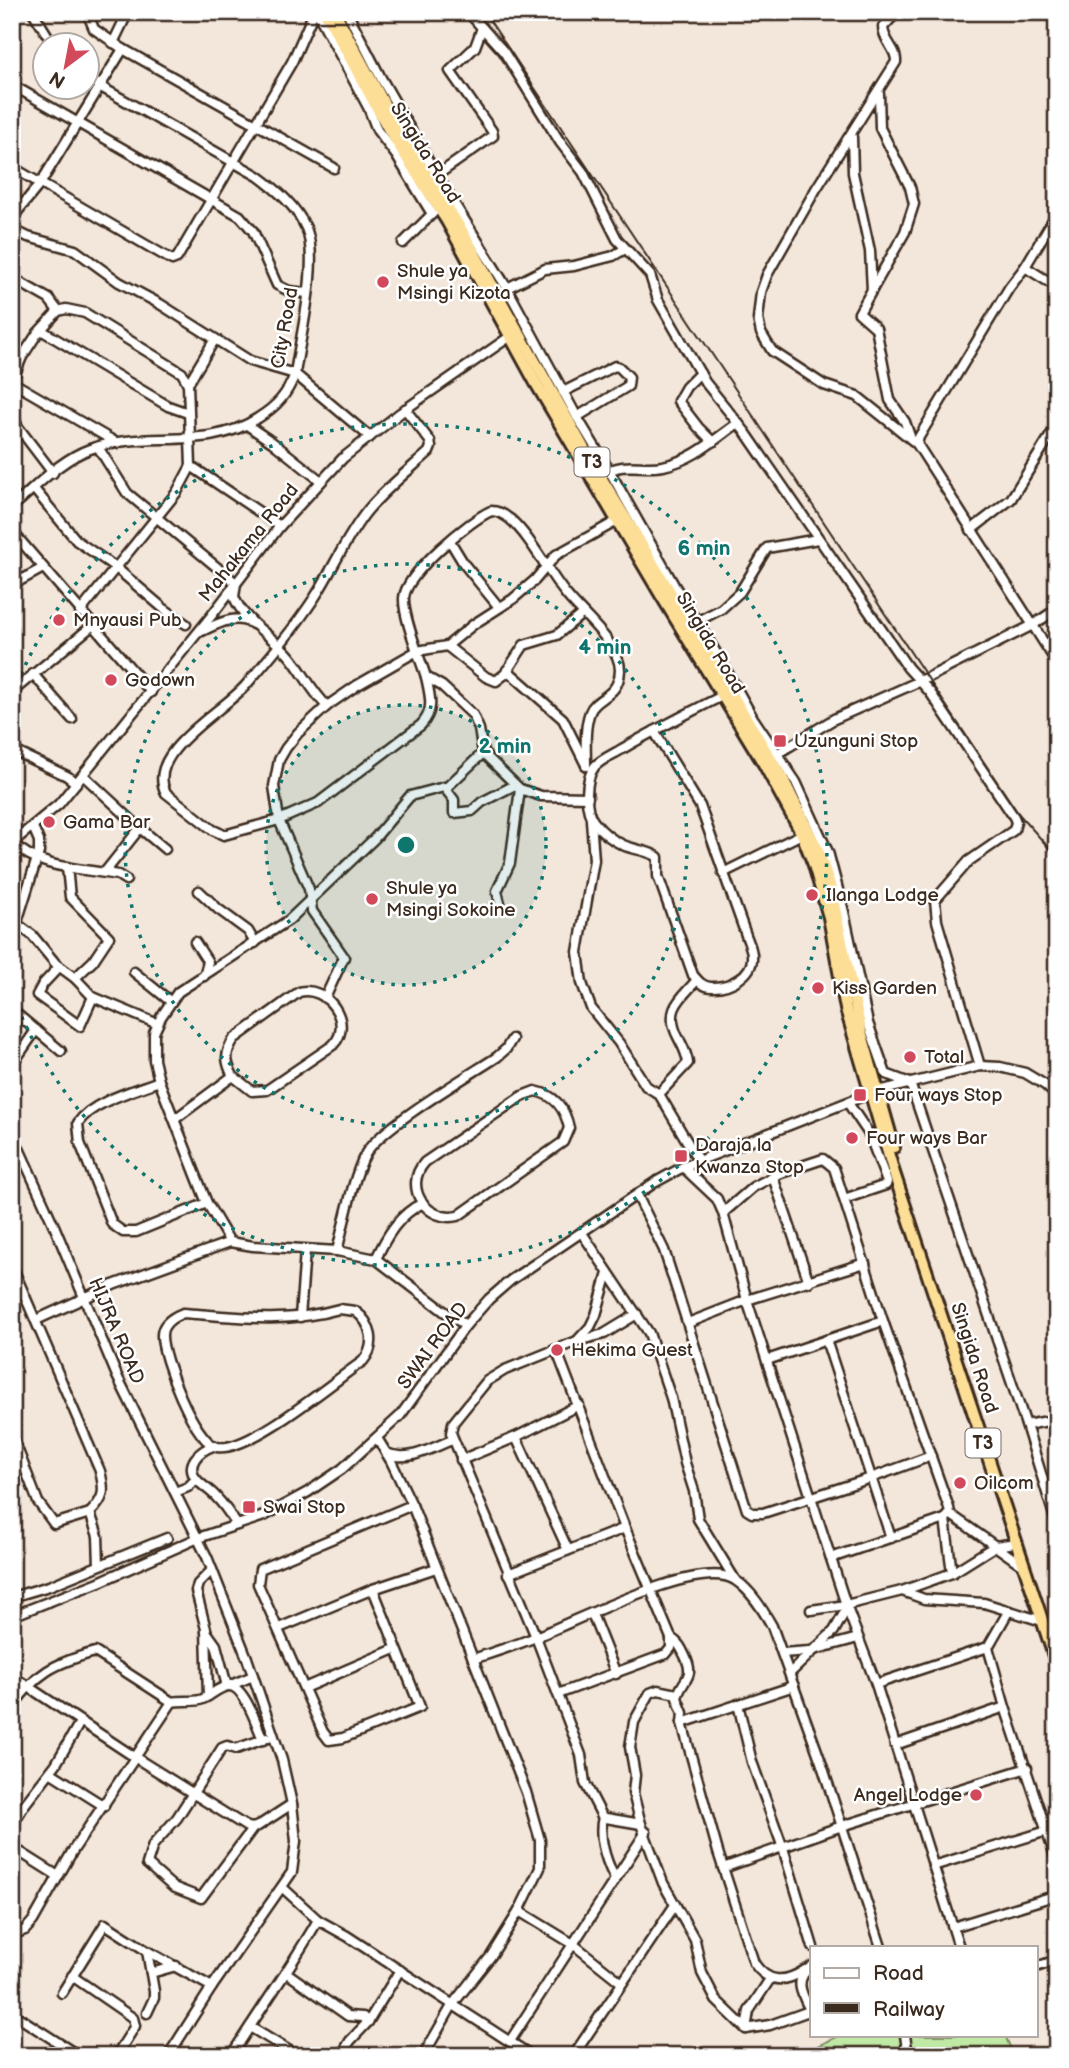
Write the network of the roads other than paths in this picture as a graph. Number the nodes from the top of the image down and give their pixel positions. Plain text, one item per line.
1 (33, 12) edge
2 (87, 12) edge
3 (128, 12) edge
4 (316, 12) edge
5 (324, 12) edge
6 (335, 12) edge
7 (347, 12) edge
8 (468, 12) edge
9 (897, 12) edge
10 (482, 28) junction
11 (45, 32) edge
12 (113, 43) junction
13 (123, 49) junction
14 (12, 85) edge
15 (102, 85) edge
16 (102, 88) edge
17 (879, 90) junction
18 (92, 102) edge
19 (78, 124) junction
20 (253, 124) junction
21 (852, 133) junction
22 (233, 162) junction
23 (12, 167) edge
24 (334, 169) dead end
25 (434, 177) junction
26 (40, 184) junction
27 (211, 200) junction
28 (435, 211) junction
29 (1057, 213) edge
30 (12, 218) edge
31 (12, 229) edge
32 (403, 243) dead end
33 (625, 249) junction
34 (1025, 267) junction
35 (12, 278) edge
36 (1057, 287) edge
37 (497, 290) junction
38 (872, 290) junction
39 (307, 293) junction
40 (58, 311) junction
41 (41, 330) junction
42 (514, 333) junction
43 (215, 339) junction
44 (15, 362) edge
45 (700, 373) junction
46 (295, 374) junction
47 (12, 381) edge
48 (188, 384) junction
49 (563, 392) junction
50 (405, 410) junction
51 (12, 413) edge
52 (188, 413) junction
53 (577, 417) junction
54 (738, 423) junction
55 (247, 425) junction
56 (1057, 425) edge
57 (370, 437) junction
58 (190, 439) junction
59 (914, 441) junction
60 (713, 442) junction
61 (117, 443) junction
62 (98, 447) junction
63 (191, 466) junction
64 (53, 472) junction
65 (605, 473) junction
66 (321, 481) junction
67 (34, 489) junction
68 (12, 507) edge
69 (156, 519) junction
70 (617, 521) junction
71 (280, 526) junction
72 (971, 530) junction
73 (12, 531) edge
74 (818, 539) junction
75 (450, 541) junction
76 (546, 566) junction
77 (115, 567) junction
78 (43, 568) junction
79 (236, 583) junction
80 (12, 585) edge
81 (498, 606) junction
82 (1057, 609) edge
83 (80, 611) junction
84 (582, 614) junction
85 (696, 622) junction
86 (186, 624) dead end
87 (255, 625) junction
88 (1033, 625) junction
89 (92, 626) junction
90 (199, 632) junction
91 (279, 645) junction
92 (447, 646) junction
93 (418, 652) junction
94 (1057, 663) edge
95 (507, 670) junction
96 (33, 674) junction
97 (426, 677) junction
98 (920, 681) junction
99 (12, 692) edge
100 (150, 692) junction
101 (722, 696) junction
102 (327, 706) junction
103 (72, 719) dead end
104 (654, 731) junction
105 (12, 750) edge
106 (483, 753) junction
107 (777, 754) junction
108 (586, 766) junction
109 (83, 775) junction
110 (591, 775) junction
111 (76, 783) junction
112 (518, 787) junction
113 (446, 788) junction
114 (588, 797) junction
115 (591, 818) junction
116 (279, 820) junction
117 (33, 827) junction
118 (141, 828) junction
119 (802, 834) junction
120 (13, 843) edge
121 (165, 849) dead end
122 (37, 858) junction
123 (67, 867) junction
124 (105, 872) junction
125 (723, 873) junction
126 (125, 880) dead end
127 (199, 891) dead end
128 (310, 900) junction
129 (499, 903) dead end
130 (17, 924) junction
131 (12, 938) edge
132 (195, 942) dead end
133 (255, 943) junction
134 (59, 967) junction
135 (134, 972) dead end
136 (204, 976) junction
137 (75, 978) junction
138 (697, 980) junction
139 (93, 997) junction
140 (326, 998) junction
141 (170, 1002) junction
142 (12, 1010) edge
143 (158, 1024) junction
144 (37, 1030) junction
145 (512, 1039) dead end
146 (61, 1051) dead end
147 (18, 1056) dead end
148 (980, 1066) junction
149 (233, 1076) junction
150 (159, 1081) junction
151 (910, 1083) junction
152 (875, 1092) junction
153 (659, 1094) junction
154 (1057, 1096) edge
155 (848, 1103) junction
156 (174, 1119) junction
157 (12, 1133) edge
158 (698, 1160) junction
159 (683, 1167) junction
160 (773, 1177) junction
161 (637, 1195) junction
162 (844, 1199) junction
163 (207, 1203) junction
164 (423, 1203) junction
165 (723, 1213) junction
166 (582, 1233) junction
167 (230, 1242) junction
168 (305, 1251) junction
169 (337, 1251) junction
170 (376, 1259) junction
171 (865, 1263) junction
172 (12, 1266) edge
173 (608, 1273) junction
174 (809, 1282) junction
175 (84, 1298) junction
176 (747, 1300) junction
177 (638, 1314) junction
178 (300, 1317) junction
179 (36, 1320) junction
180 (883, 1321) junction
181 (688, 1323) junction
182 (466, 1325) junction
183 (826, 1340) junction
184 (577, 1341) junction
185 (556, 1349) junction
186 (767, 1360) junction
187 (579, 1405) junction
188 (1057, 1422) edge
189 (1026, 1425) junction
190 (12, 1435) edge
191 (516, 1437) junction
192 (377, 1438) junction
193 (452, 1440) junction
194 (213, 1446) junction
195 (386, 1453) junction
196 (931, 1456) junction
197 (461, 1460) junction
198 (871, 1478) junction
199 (196, 1479) junction
200 (176, 1492) junction
201 (811, 1497) junction
202 (412, 1505) junction
203 (90, 1513) junction
204 (947, 1517) junction
205 (237, 1525) junction
206 (1057, 1525) edge
207 (625, 1528) junction
208 (167, 1538) dead end
209 (198, 1538) junction
210 (891, 1538) junction
211 (1016, 1543) junction
212 (995, 1546) junction
213 (99, 1549) junction
214 (568, 1550) junction
215 (831, 1558) junction
216 (115, 1559) junction
217 (99, 1564) junction
218 (1025, 1567) junction
219 (436, 1568) junction
220 (212, 1570) junction
221 (952, 1573) junction
222 (508, 1574) junction
223 (734, 1578) junction
224 (373, 1589) junction
225 (650, 1589) junction
226 (902, 1591) junction
227 (12, 1597) edge
228 (846, 1606) junction
229 (811, 1610) dead end
230 (1008, 1612) junction
231 (592, 1614) junction
232 (12, 1616) edge
233 (1042, 1621) junction
234 (279, 1628) junction
235 (206, 1630) junction
236 (1052, 1636) edge
237 (536, 1637) junction
238 (671, 1638) junction
239 (858, 1638) junction
240 (988, 1647) junction
241 (395, 1649) junction
242 (810, 1651) junction
243 (782, 1653) junction
244 (472, 1659) junction
245 (1057, 1664) edge
246 (790, 1673) junction
247 (616, 1674) junction
248 (12, 1676) edge
249 (253, 1676) junction
250 (876, 1684) junction
251 (26, 1686) junction
252 (229, 1686) junction
253 (794, 1686) junction
254 (304, 1688) junction
255 (558, 1694) junction
256 (677, 1694) junction
257 (208, 1696) junction
258 (172, 1702) junction
259 (738, 1704) junction
260 (1005, 1707) junction
261 (12, 1708) edge
262 (80, 1722) junction
263 (682, 1723) junction
264 (273, 1736) junction
265 (263, 1740) junction
266 (895, 1745) junction
267 (136, 1758) junction
268 (1027, 1768) junction
269 (50, 1772) junction
270 (193, 1793) junction
271 (914, 1803) junction
272 (292, 1804) junction
273 (104, 1806) junction
274 (603, 1817) junction
275 (12, 1825) edge
276 (842, 1826) junction
277 (253, 1828) junction
278 (643, 1828) junction
279 (1047, 1831) junction
280 (12, 1847) edge
281 (783, 1847) junction
282 (1057, 1862) edge
283 (933, 1866) junction
284 (723, 1868) junction
285 (58, 1876) junction
286 (615, 1879) junction
287 (283, 1888) junction
288 (1057, 1895) edge
289 (675, 1905) junction
290 (519, 1910) junction
291 (318, 1920) junction
292 (953, 1927) junction
293 (12, 1935) edge
294 (573, 1944) junction
295 (813, 1946) edge
296 (881, 1946) edge
297 (959, 1946) edge
298 (147, 1951) junction
299 (1057, 1960) edge
300 (176, 1966) junction
301 (1038, 1966) edge
302 (809, 1968) edge
303 (400, 1970) junction
304 (151, 1973) junction
305 (287, 1973) junction
306 (72, 1976) junction
307 (770, 1979) junction
308 (622, 1983) junction
309 (212, 1987) junction
310 (62, 1993) dead end
311 (453, 2004) junction
312 (810, 2008) edge
313 (810, 2010) edge
314 (12, 2013) edge
315 (147, 2013) dead end
316 (368, 2022) junction
317 (250, 2027) junction
318 (746, 2029) junction
319 (905, 2036) edge
320 (510, 2041) junction
321 (79, 2056) edge
322 (116, 2056) edge
323 (168, 2056) edge
324 (231, 2056) edge
325 (298, 2056) edge
326 (341, 2056) edge
327 (423, 2056) edge
328 (532, 2056) edge
329 (573, 2056) edge
330 (908, 2056) edge

1 - 11 street
2 - 12 street
3 - 12 street
4 - 20 street
4 - 28 street
5 - 28 highway, Singida Road / T3
6 - 25 highway, Singida Road / T3
7 - 25 street
8 - 10 street
9 - 17 street
10 - 25 street
10 - 33 street
12 - 13 street
13 - 15 street
13 - 20 street
14 - 19 street
16 - 22 street, City Road
17 - 21 street
17 - 38 street
18 - 19 street
19 - 26 street
19 - 27 street
20 - 22 street
20 - 24 street
21 - 38 street
21 - 59 street
22 - 27 street
22 - 39 street, City Road
23 - 26 street
25 - 37 highway, Singida Road / T3
26 - 27 street
26 - 30 street
27 - 39 street
28 - 32 street
28 - 37 highway, Singida Road / T3
29 - 34 street
31 - 43 street
33 - 37 street
33 - 45 street
34 - 36 street
34 - 59 street
35 - 40 street
37 - 42 highway, Singida Road / T3
37 - 49 street
38 - 59 street
39 - 46 street, City Road
40 - 41 street
40 - 48 street
41 - 44 street
41 - 52 street
42 - 50 street, Mahakama Road
42 - 65 highway, Singida Road / T3
42 - 70 highway, Singida Road / T3
43 - 46 street
43 - 48 street
44 - 47 street
45 - 54 street
45 - 60 street
46 - 55 street, City Road
46 - 57 street
47 - 61 street
48 - 52 street
49 - 53 street
49 - 53 street
50 - 57 street, Mahakama Road
50 - 91 street
51 - 64 street
52 - 58 street
53 - 65 street
54 - 60 street
54 - 74 street
55 - 58 street, City Road
55 - 66 street
56 - 72 street
57 - 66 street, Mahakama Road
58 - 61 street, City Road
58 - 63 street
59 - 72 street
60 - 65 street
61 - 62 street, City Road
62 - 64 street, City Road
62 - 69 street
63 - 69 street
63 - 71 street
64 - 67 street, City Road
65 - 85 street
65 - 152 highway, Singida Road / T3
66 - 71 street, Mahakama Road
67 - 68 street, City Road
67 - 77 street
69 - 77 street
69 - 79 street
70 - 76 street
70 - 101 highway, Singida Road / T3
71 - 79 street, Mahakama Road
72 - 88 street
73 - 78 street
74 - 85 street
74 - 98 street
75 - 76 street
75 - 81 street
75 - 93 street
76 - 81 street
76 - 84 street
77 - 83 street
77 - 86 street
78 - 80 street
78 - 83 street
79 - 87 street
79 - 90 street, Mahakama Road
81 - 92 street
82 - 88 street
83 - 89 street
84 - 95 street
84 - 108 street
85 - 107 street
87 - 90 street
87 - 91 street
88 - 94 street
88 - 98 street
89 - 96 street
89 - 100 street
90 - 100 street, Mahakama Road
91 - 102 street
91 - 116 street
92 - 93 street
92 - 95 street
93 - 97 street
93 - 102 street
95 - 108 street
96 - 99 street
96 - 103 street
97 - 106 street
97 - 116 street
98 - 107 street
98 - 148 street
100 - 109 street, Mahakama Road
101 - 104 street
101 - 119 highway, Singida Road / T3
102 - 116 street
104 - 110 street
104 - 125 street
105 - 111 street
106 - 112 street
106 - 113 street
107 - 151 street
108 - 110 street
109 - 111 street, Mahakama Road
109 - 118 street
110 - 114 street
111 - 117 street, Mahakama Road
112 - 113 street
112 - 114 street
112 - 129 street
113 - 128 street
114 - 115 street
115 - 138 street
115 - 153 street
116 - 128 street
117 - 120 street, Mahakama Road
117 - 122 street
118 - 121 street
118 - 124 street
119 - 125 street
119 - 152 highway, Singida Road / T3
120 - 122 street
122 - 123 street
122 - 130 street
123 - 124 street
123 - 137 street
124 - 126 street
125 - 138 street
127 - 133 street
128 - 133 street
128 - 140 street
130 - 131 street
130 - 134 street
132 - 136 street
133 - 136 street
134 - 137 street
134 - 139 street
135 - 141 street
136 - 141 street
137 - 139 street
138 - 153 street
139 - 143 street
140 - 149 street
140 - 149 street
141 - 143 street
142 - 144 street
143 - 150 street
144 - 146 street
144 - 147 street
145 - 169 street
148 - 151 street, SWAI ROAD
148 - 154 street
149 - 156 street
150 - 156 street
150 - 163 street
151 - 152 street, SWAI ROAD
151 - 189 street
152 - 155 street, SWAI ROAD
152 - 211 highway, Singida Road / T3
153 - 158 street
155 - 158 street, SWAI ROAD
155 - 162 street
156 - 163 street
157 - 175 street, HIJRA ROAD
158 - 159 street, SWAI ROAD
159 - 161 street, SWAI ROAD
159 - 165 street
160 - 162 street
160 - 165 street
160 - 174 street
161 - 166 street, SWAI ROAD
161 - 181 street
162 - 171 street
163 - 167 street
164 - 164 street
164 - 170 street
165 - 176 street
166 - 173 street
166 - 182 street, SWAI ROAD
167 - 168 street
167 - 175 street
168 - 169 street
168 - 178 street
169 - 170 street
170 - 182 street
171 - 174 street
171 - 180 street
172 - 179 street
173 - 177 street
173 - 184 street
174 - 176 street
175 - 179 street
175 - 200 street, HIJRA ROAD
176 - 181 street
176 - 186 street
177 - 184 street
177 - 223 street
178 - 194 street
178 - 194 street
179 - 203 street
180 - 183 street
180 - 196 street
181 - 201 street
182 - 192 street, SWAI ROAD
183 - 186 street
183 - 198 street
184 - 185 street
185 - 187 street
185 - 193 street
186 - 201 street
187 - 191 street
187 - 207 street
188 - 189 street
189 - 206 street
190 - 203 street
191 - 197 street
191 - 214 street
192 - 195 street
192 - 205 street, SWAI ROAD
193 - 195 street
193 - 197 street
194 - 199 street
195 - 202 street
196 - 198 street
196 - 204 street
197 - 222 street
198 - 201 street
198 - 210 street
199 - 200 street
199 - 205 street
200 - 209 street, HIJRA ROAD
201 - 215 street
202 - 219 street
202 - 234 street
203 - 213 street
204 - 210 street
204 - 212 street
204 - 221 street
205 - 209 street, SWAI ROAD
207 - 214 street
207 - 225 street
208 - 216 street
209 - 220 street, HIJRA ROAD
209 - 232 street, SWAI ROAD
210 - 215 street
211 - 212 street
211 - 218 highway, Singida Road / T3
212 - 218 street
212 - 221 street
213 - 216 street
213 - 217 street
214 - 222 street
215 - 228 street
216 - 217 street
217 - 227 street
218 - 233 highway, Singida Road / T3
219 - 224 street
219 - 244 street
220 - 235 street
220 - 249 street, HIJRA ROAD
221 - 226 street
222 - 237 street
223 - 225 street
223 - 243 street
224 - 234 street
224 - 241 street
225 - 231 street
225 - 238 street
226 - 228 street
226 - 230 street
228 - 229 street
228 - 239 street
228 - 242 street
230 - 233 street
230 - 240 street
231 - 237 street
231 - 247 street
233 - 236 highway, Singida Road / T3
234 - 254 street
235 - 252 street
235 - 257 street
236 - 245 highway, Singida Road / T3
237 - 244 street
237 - 255 street
238 - 247 street
238 - 256 street
239 - 242 street
239 - 250 street
240 - 250 street
240 - 260 street
241 - 254 street
241 - 254 street
242 - 243 street
242 - 246 street
243 - 246 street
244 - 290 street
246 - 253 street
247 - 255 street
248 - 251 street
249 - 252 street
249 - 264 street, HIJRA ROAD
250 - 266 street
251 - 258 street
251 - 261 street
251 - 262 street
252 - 257 street
252 - 265 street
253 - 259 street
253 - 276 street
255 - 274 street
256 - 263 street
256 - 278 street
257 - 258 street
258 - 267 street
259 - 263 street
259 - 281 street
260 - 266 street
260 - 268 street
262 - 267 street
262 - 269 street
263 - 284 street
264 - 265 street
264 - 272 street, HIJRA ROAD
265 - 270 street
266 - 271 street
267 - 270 street
267 - 273 street
268 - 271 street
268 - 279 street
269 - 273 street
269 - 275 street
270 - 277 street
270 - 277 street
271 - 276 street
271 - 283 street
272 - 277 street
272 - 287 street, HIJRA ROAD
273 - 285 street
274 - 278 street
274 - 286 street
276 - 281 street
276 - 296 street
278 - 286 street
278 - 289 street
279 - 282 street
279 - 283 street
280 - 285 street
281 - 284 street
281 - 295 street
283 - 292 street
284 - 307 street
285 - 293 street
286 - 294 street
287 - 291 street
287 - 309 street, HIJRA ROAD
288 - 292 street
289 - 308 street
289 - 318 street
290 - 294 street
290 - 311 street
291 - 303 street
291 - 305 street
292 - 297 street
294 - 308 street
294 - 320 street
298 - 300 street
298 - 304 street
298 - 306 street
299 - 301 street
300 - 304 street
300 - 309 street
302 - 307 street
302 - 312 street
303 - 311 street
303 - 316 street
304 - 315 street
305 - 316 street
305 - 317 street
306 - 310 street
306 - 322 street
307 - 318 street
308 - 329 street
309 - 323 street, HIJRA ROAD
311 - 320 street
311 - 327 street
313 - 318 street
314 - 321 street
316 - 326 street
317 - 324 street
317 - 325 street
319 - 330 street
320 - 328 street

